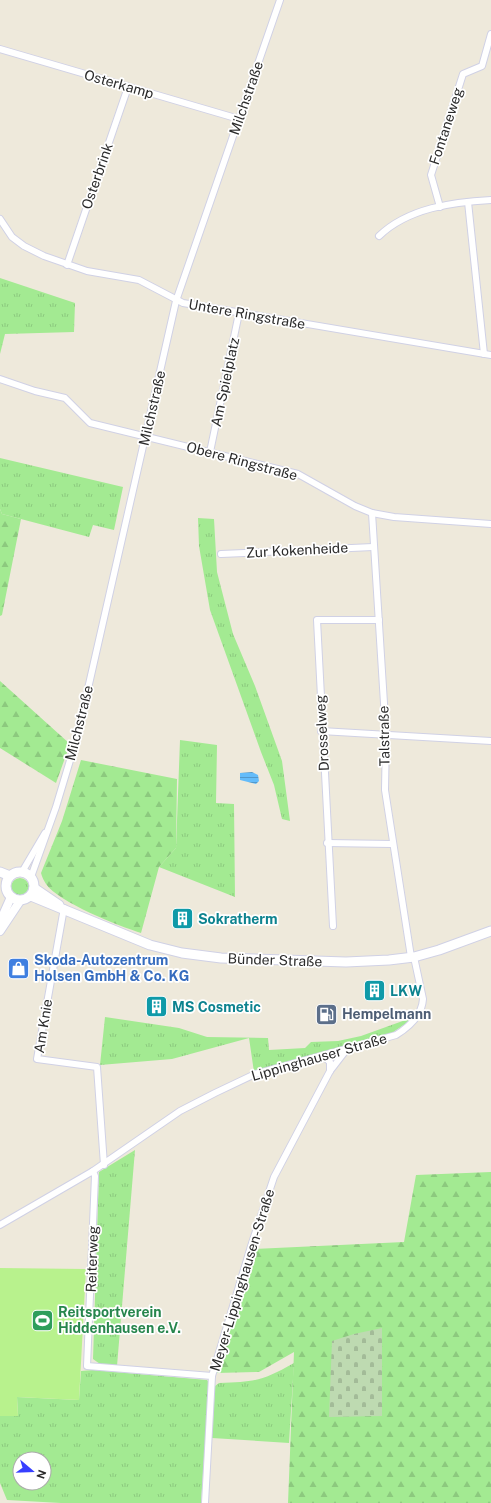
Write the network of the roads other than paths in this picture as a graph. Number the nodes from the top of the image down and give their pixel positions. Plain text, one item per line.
1 (280, 0) edge
2 (491, 34) edge
3 (0, 49) edge
4 (128, 87) junction
5 (239, 119) junction
6 (491, 200) edge
7 (468, 202) junction
8 (440, 207) junction
9 (0, 219) edge
10 (379, 236) dead end
11 (67, 265) junction
12 (176, 301) junction
13 (239, 313) junction
14 (484, 354) junction
15 (491, 356) edge
16 (491, 361) edge
17 (0, 379) edge
18 (145, 436) junction
19 (210, 452) junction
20 (372, 513) junction
21 (491, 524) edge
22 (373, 547) junction
23 (221, 554) dead end
24 (379, 620) junction
25 (321, 731) junction
26 (386, 735) junction
27 (491, 741) edge
28 (50, 823) junction
29 (327, 843) junction
30 (392, 844) junction
31 (0, 872) edge
32 (22, 872) junction
33 (31, 877) junction
34 (6, 880) edge
35 (33, 892) junction
36 (11, 897) junction
37 (20, 901) junction
38 (64, 908) junction
39 (0, 922) edge
40 (333, 926) dead end
41 (0, 931) edge
42 (491, 931) edge
43 (413, 957) junction
44 (347, 1049) junction
45 (323, 1056) junction
46 (330, 1071) junction
47 (104, 1165) junction
48 (94, 1171) junction
49 (0, 1225) edge
50 (212, 1376) junction
51 (205, 1503) edge

1 - 5 street, Milchstraße
2 - 8 street, Fontaneweg
3 - 4 street, Osterkamp
4 - 5 street, Osterkamp
4 - 11 street, Osterbrink
5 - 12 street, Milchstraße
6 - 7 street
7 - 8 street
7 - 14 street
8 - 10 street
9 - 11 street, Untere Ringstraße
11 - 12 street, Untere Ringstraße
12 - 13 street, Untere Ringstraße
12 - 18 street, Milchstraße
13 - 14 street, Untere Ringstraße
13 - 19 street, Am Spielplatz
14 - 15 street, Untere Ringstraße
15 - 16 street
17 - 18 street, Obere Ringstraße
18 - 19 street, Obere Ringstraße
18 - 28 street, Milchstraße
19 - 20 street, Obere Ringstraße
20 - 21 street, Obere Ringstraße
20 - 22 street, Talstraße
22 - 23 street, Zur Kokenheide
22 - 24 street, Talstraße
24 - 25 street, Drosselweg
24 - 26 street, Talstraße
25 - 26 street
25 - 29 street, Drosselweg
26 - 27 street
26 - 30 street, Talstraße
28 - 32 street, Milchstraße
28 - 33 street, Milchstraße
29 - 30 street
29 - 40 street, Drosselweg
30 - 43 street, Talstraße
31 - 34 main road
32 - 33 main road
32 - 34 main road
33 - 35 main road
34 - 36 main road
35 - 37 main road
35 - 38 main road, Bünder Straße
36 - 37 main road
36 - 39 street
37 - 41 street
38 - 43 main road, Bünder Straße
38 - 47 street, Am Knie
42 - 43 main road, Bünder Straße
43 - 44 street, Lippinghauser Straße
44 - 45 street, Lippinghauser Straße
44 - 46 street, Meyer-Lippinghausen-Straße
45 - 46 street
45 - 47 street, Lippinghauser Straße
46 - 50 street, Meyer-Lippinghausen-Straße
47 - 48 street, Lippinghauser Straße
48 - 49 street, Lippinghauser Straße
48 - 50 street, Reiterweg
50 - 51 street, Meyer-Lippinghausen-Straße

